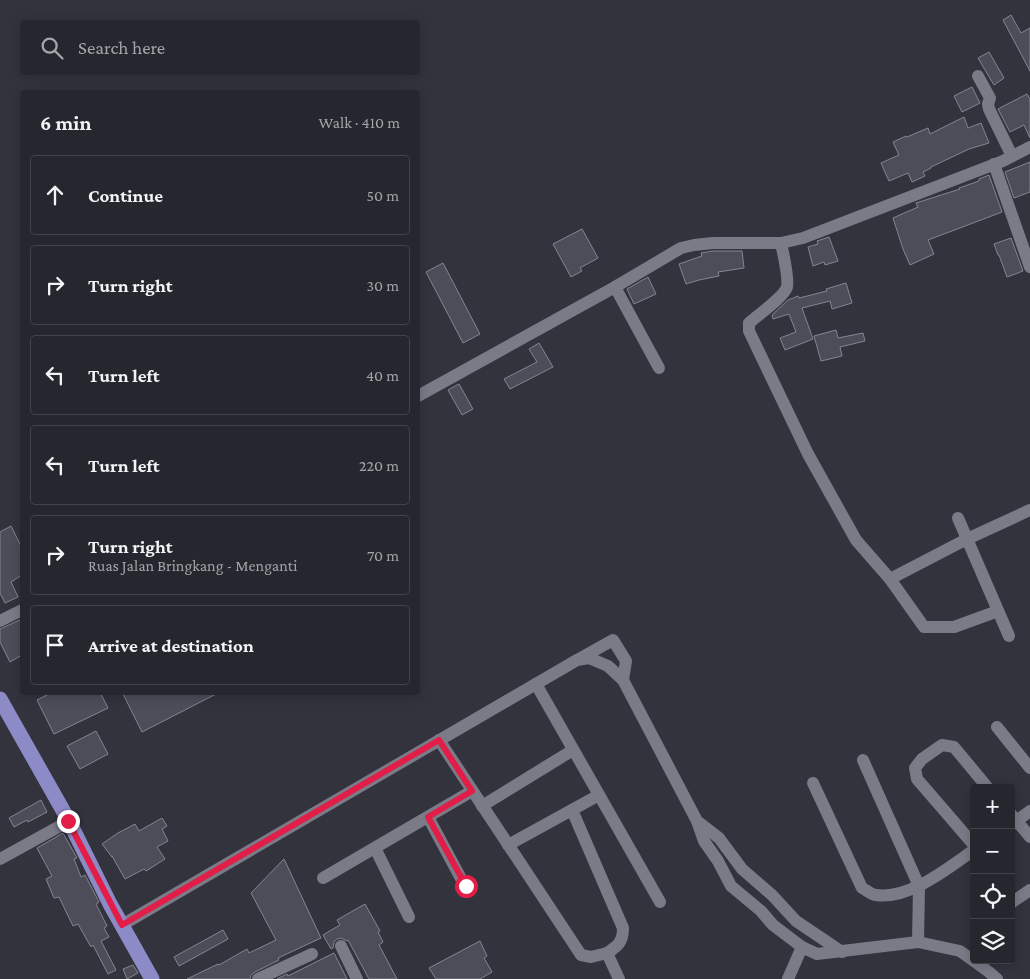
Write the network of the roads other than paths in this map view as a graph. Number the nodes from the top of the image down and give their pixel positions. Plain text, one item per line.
1 (978, 76) dead end
2 (1030, 147) edge
3 (1012, 156) junction
4 (994, 164) junction
5 (781, 243) junction
6 (1030, 267) edge
7 (615, 287) junction
8 (659, 368) dead end
9 (420, 395) edge
10 (1030, 510) edge
11 (958, 518) dead end
12 (967, 539) junction
13 (890, 579) junction
14 (20, 611) edge
15 (998, 611) junction
16 (0, 621) edge
17 (1009, 636) dead end
18 (577, 660) junction
19 (624, 680) junction
20 (536, 684) junction
21 (5, 709) edge
22 (998, 727) dead end
23 (439, 740) junction
24 (574, 750) junction
25 (863, 760) dead end
26 (1030, 768) edge
27 (813, 783) dead end
28 (985, 784) edge
29 (472, 791) junction
30 (599, 795) junction
31 (482, 806) junction
32 (572, 810) junction
33 (1030, 811) edge
34 (428, 817) junction
35 (1015, 819) edge
36 (68, 821) junction
37 (697, 821) junction
38 (1015, 822) edge
39 (1030, 837) edge
40 (970, 840) edge
41 (508, 844) junction
42 (375, 848) junction
43 (970, 853) edge
44 (0, 859) edge
45 (323, 878) dead end
46 (466, 886) dead end
47 (919, 886) junction
48 (1030, 890) edge
49 (772, 895) junction
50 (1015, 900) edge
51 (660, 902) dead end
52 (761, 911) junction
53 (409, 917) dead end
54 (122, 925) junction
55 (918, 942) junction
56 (341, 946) dead end
57 (802, 947) junction
58 (842, 952) junction
59 (607, 953) junction
60 (312, 954) dead end
61 (152, 979) edge
62 (258, 979) edge
63 (357, 979) edge
64 (618, 979) edge
65 (788, 979) edge
66 (996, 979) edge

1 - 3 street
2 - 3 street
3 - 4 street
4 - 5 street
4 - 6 street
5 - 7 street
5 - 13 street
7 - 8 street
7 - 9 street
10 - 12 street
11 - 12 street
12 - 13 street
12 - 15 street
13 - 15 street
14 - 16 street
15 - 17 street
18 - 19 street
18 - 19 street
18 - 20 street
19 - 37 street
20 - 23 street
20 - 24 street
21 - 36 main road
22 - 26 street
23 - 29 street
23 - 54 street
24 - 30 street
24 - 31 street
25 - 47 street
27 - 47 street
28 - 40 street
29 - 31 street
29 - 34 street
30 - 32 street
30 - 51 street
31 - 41 street
32 - 41 street
32 - 59 street
33 - 35 street
34 - 42 street
34 - 46 street
36 - 44 street
36 - 54 main road
37 - 49 street
37 - 52 street
38 - 39 street
41 - 59 street
42 - 45 street
42 - 53 street
43 - 47 street
47 - 55 street
48 - 50 street
49 - 52 street
49 - 58 street
52 - 57 street
54 - 61 main road
55 - 58 street
55 - 66 street
56 - 63 street
57 - 58 street
57 - 65 street
59 - 64 street
60 - 62 street

